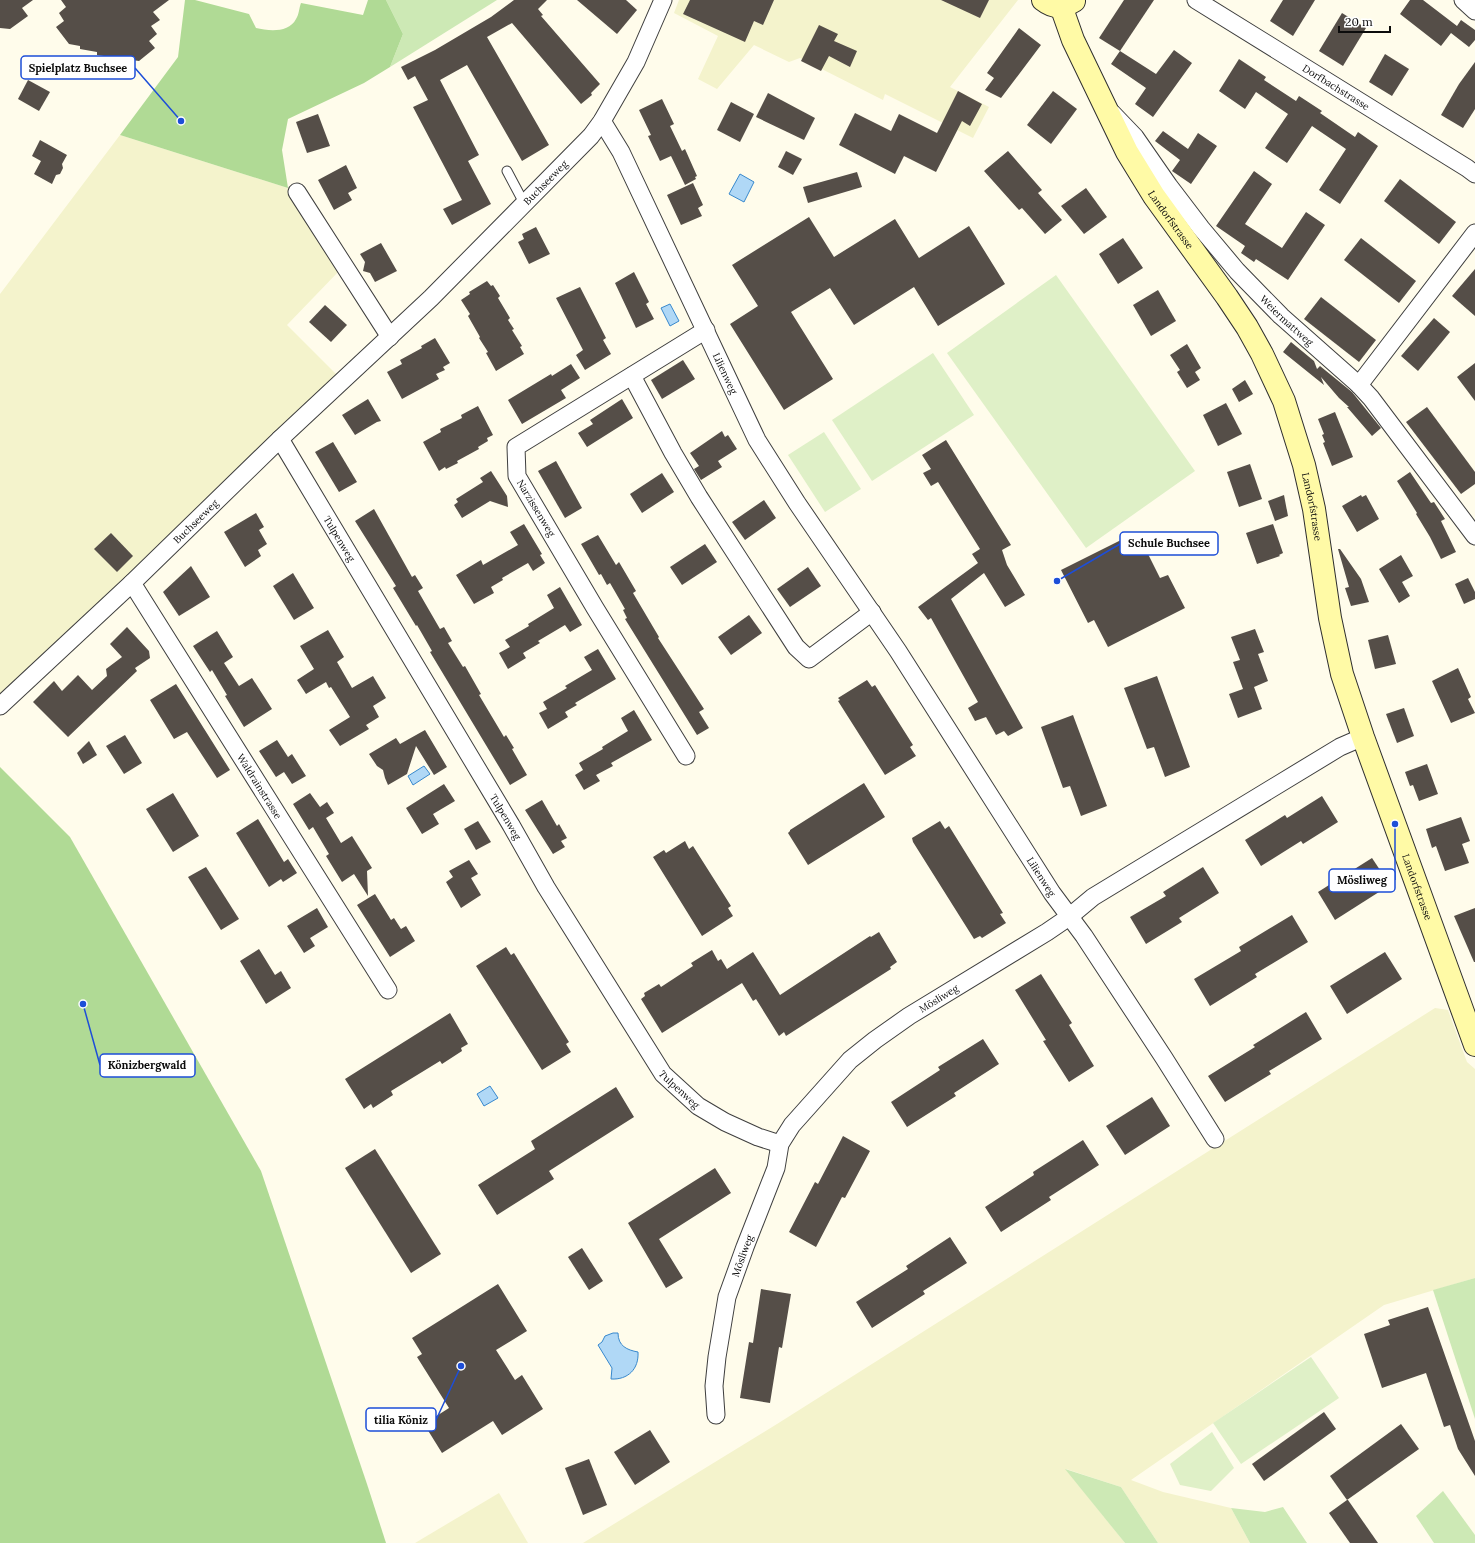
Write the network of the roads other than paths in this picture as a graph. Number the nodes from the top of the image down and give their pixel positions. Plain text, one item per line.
1 (663, 0) edge
2 (1196, 0) edge
3 (1463, 0) edge
4 (1060, 2) edge
5 (1475, 11) edge
6 (1101, 101) junction
7 (602, 121) junction
8 (507, 171) dead end
9 (1475, 174) edge
10 (297, 192) dead end
11 (524, 203) junction
12 (1475, 233) edge
13 (706, 330) junction
14 (390, 337) junction
15 (632, 376) junction
16 (1359, 385) junction
17 (280, 439) junction
18 (1475, 536) edge
19 (132, 583) junction
20 (872, 612) junction
21 (0, 706) edge
22 (1363, 737) junction
23 (686, 756) dead end
24 (1069, 917) junction
25 (388, 990) dead end
26 (1475, 1045) edge
27 (1215, 1139) dead end
28 (780, 1144) junction
29 (716, 1415) dead end

1 - 7 street, Buchseeweg
2 - 9 street, Dorfbachstrasse
3 - 5 street
4 - 6 street, Landorfstrasse
6 - 16 street, Weiermattweg
6 - 22 street, Landorfstrasse
7 - 11 street, Buchseeweg
7 - 13 street, Lilienweg
8 - 11 lane
10 - 14 street
11 - 14 street, Buchseeweg
12 - 16 street
13 - 15 street, Narzissenweg
13 - 20 street, Lilienweg
14 - 17 street, Buchseeweg
15 - 20 street
15 - 23 street, Narzissenweg
16 - 18 street, Weiermattweg
17 - 19 street, Buchseeweg
17 - 28 street, Tulpenweg
19 - 21 street, Buchseeweg
19 - 25 street, Waldrainstrasse
20 - 24 street, Lilienweg
22 - 24 street, Mösliweg
22 - 26 street, Landorfstrasse
24 - 27 street, Lilienweg
24 - 28 street, Mösliweg
28 - 29 street, Mösliweg

